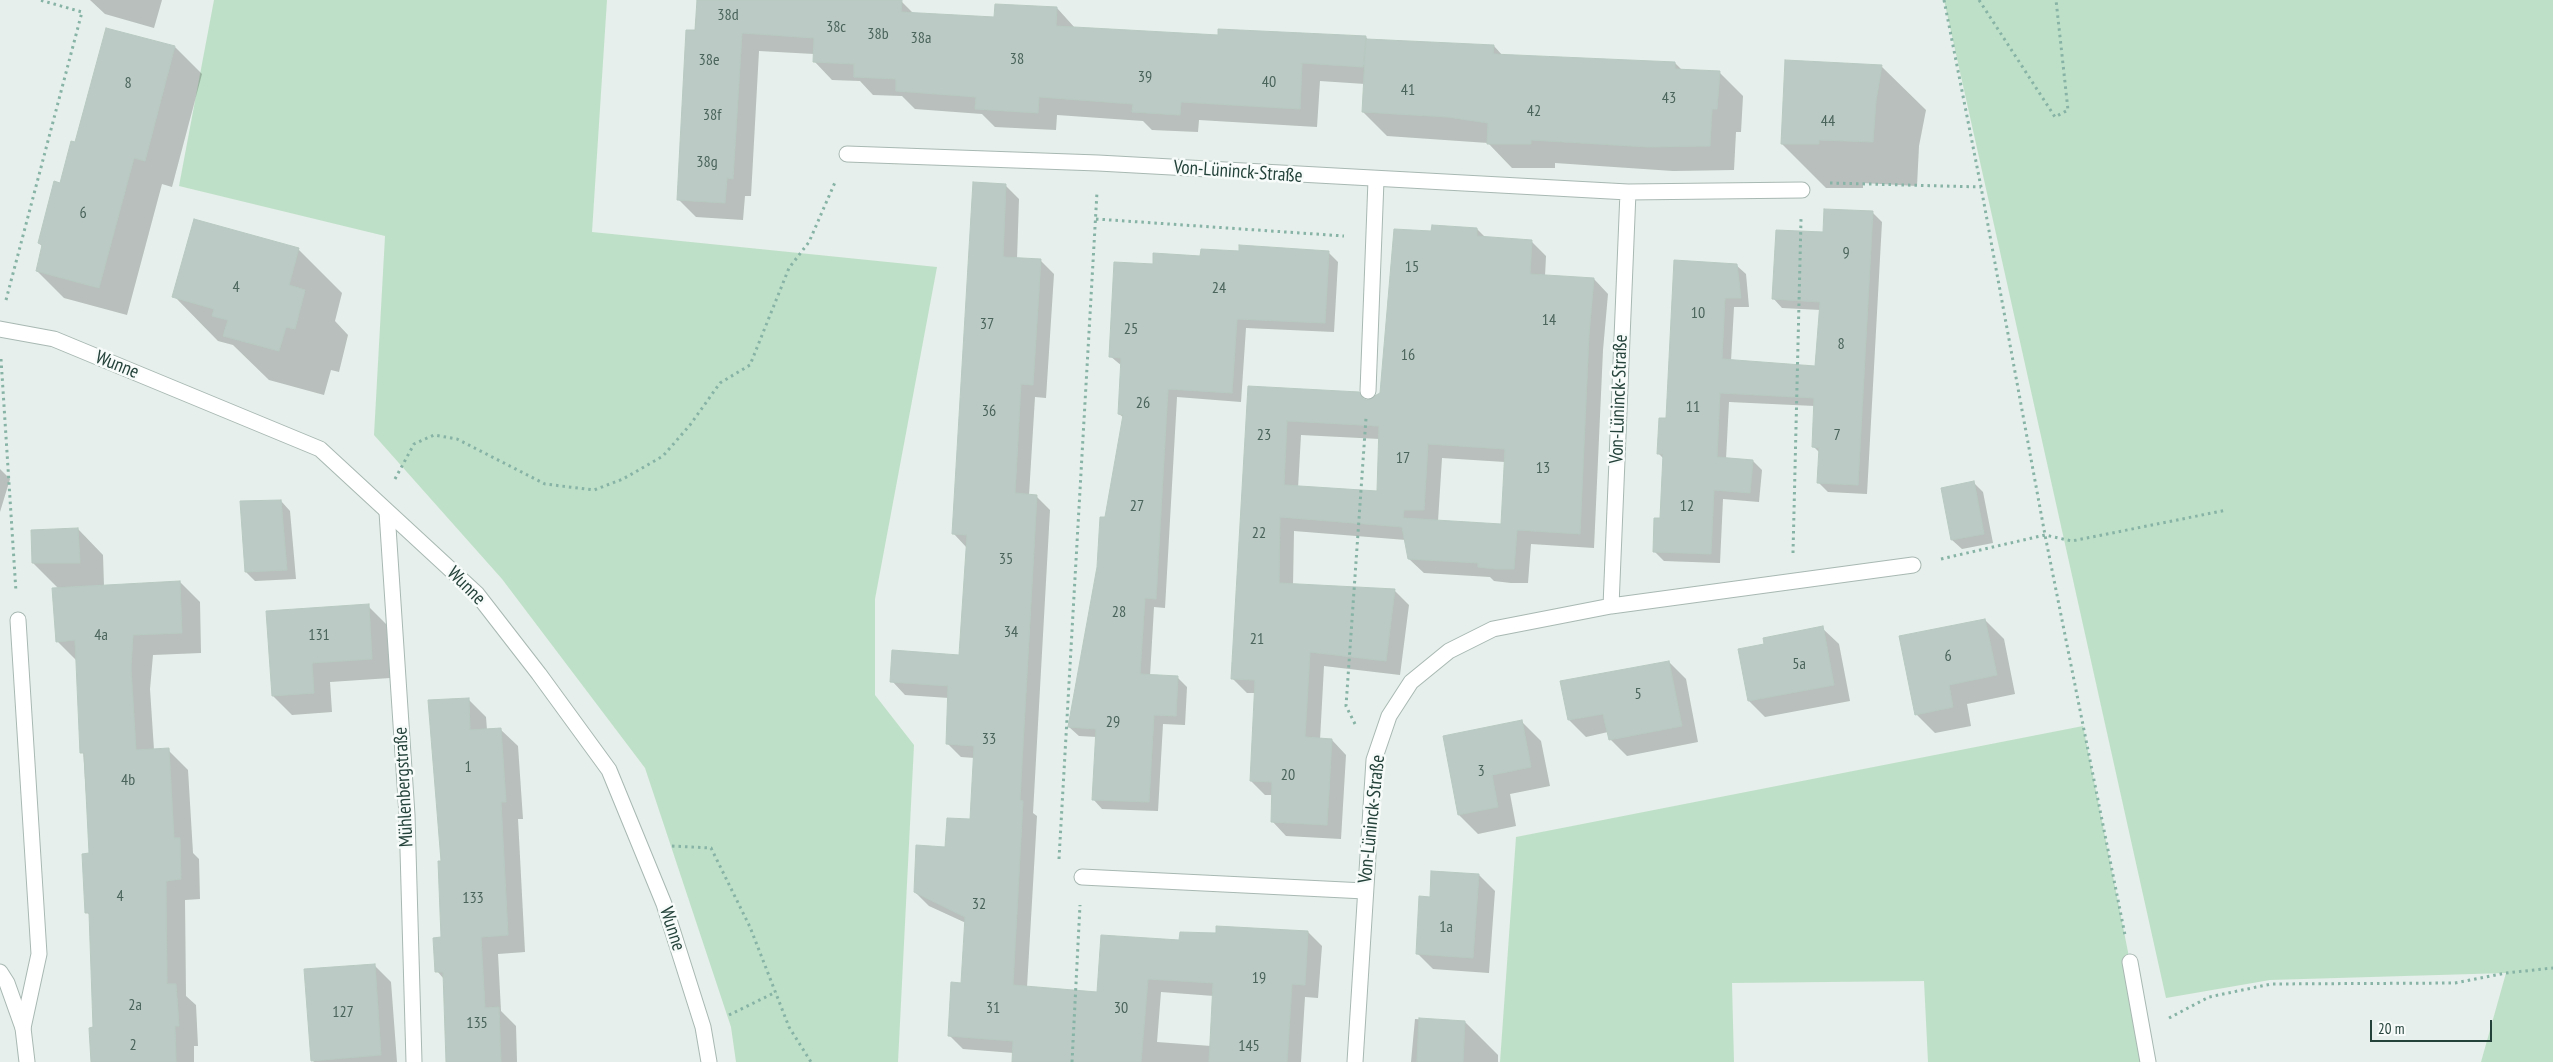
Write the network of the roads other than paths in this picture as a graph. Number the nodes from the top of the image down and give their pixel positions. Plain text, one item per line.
1 (847, 154) road end
2 (1376, 180) junction
3 (1802, 190) road end
4 (1628, 192) junction
5 (0, 329) edge
6 (1368, 391) road end
7 (387, 512) junction
8 (1914, 565) road end
9 (1611, 606) junction
10 (18, 620) road end
11 (1082, 877) road end
12 (1365, 891) junction
13 (2130, 962) road end
14 (0, 972) edge
15 (23, 1028) junction
16 (26, 1062) edge
17 (414, 1062) edge
18 (709, 1062) edge
19 (1355, 1062) edge
20 (2148, 1062) edge

1 - 2 street, Von-Lüninck-Straße
2 - 4 street, Von-Lüninck-Straße
2 - 6 street
3 - 4 street, Von-Lüninck-Straße
4 - 9 street, Von-Lüninck-Straße
5 - 7 street, Wunne
7 - 17 street, Mühlenbergstraße
7 - 18 street, Wunne
8 - 9 street, Von-Lüninck-Straße
9 - 12 street, Von-Lüninck-Straße
10 - 15 street
11 - 12 street
12 - 19 street, Von-Lüninck-Straße
13 - 20 street
14 - 15 street
15 - 16 street

